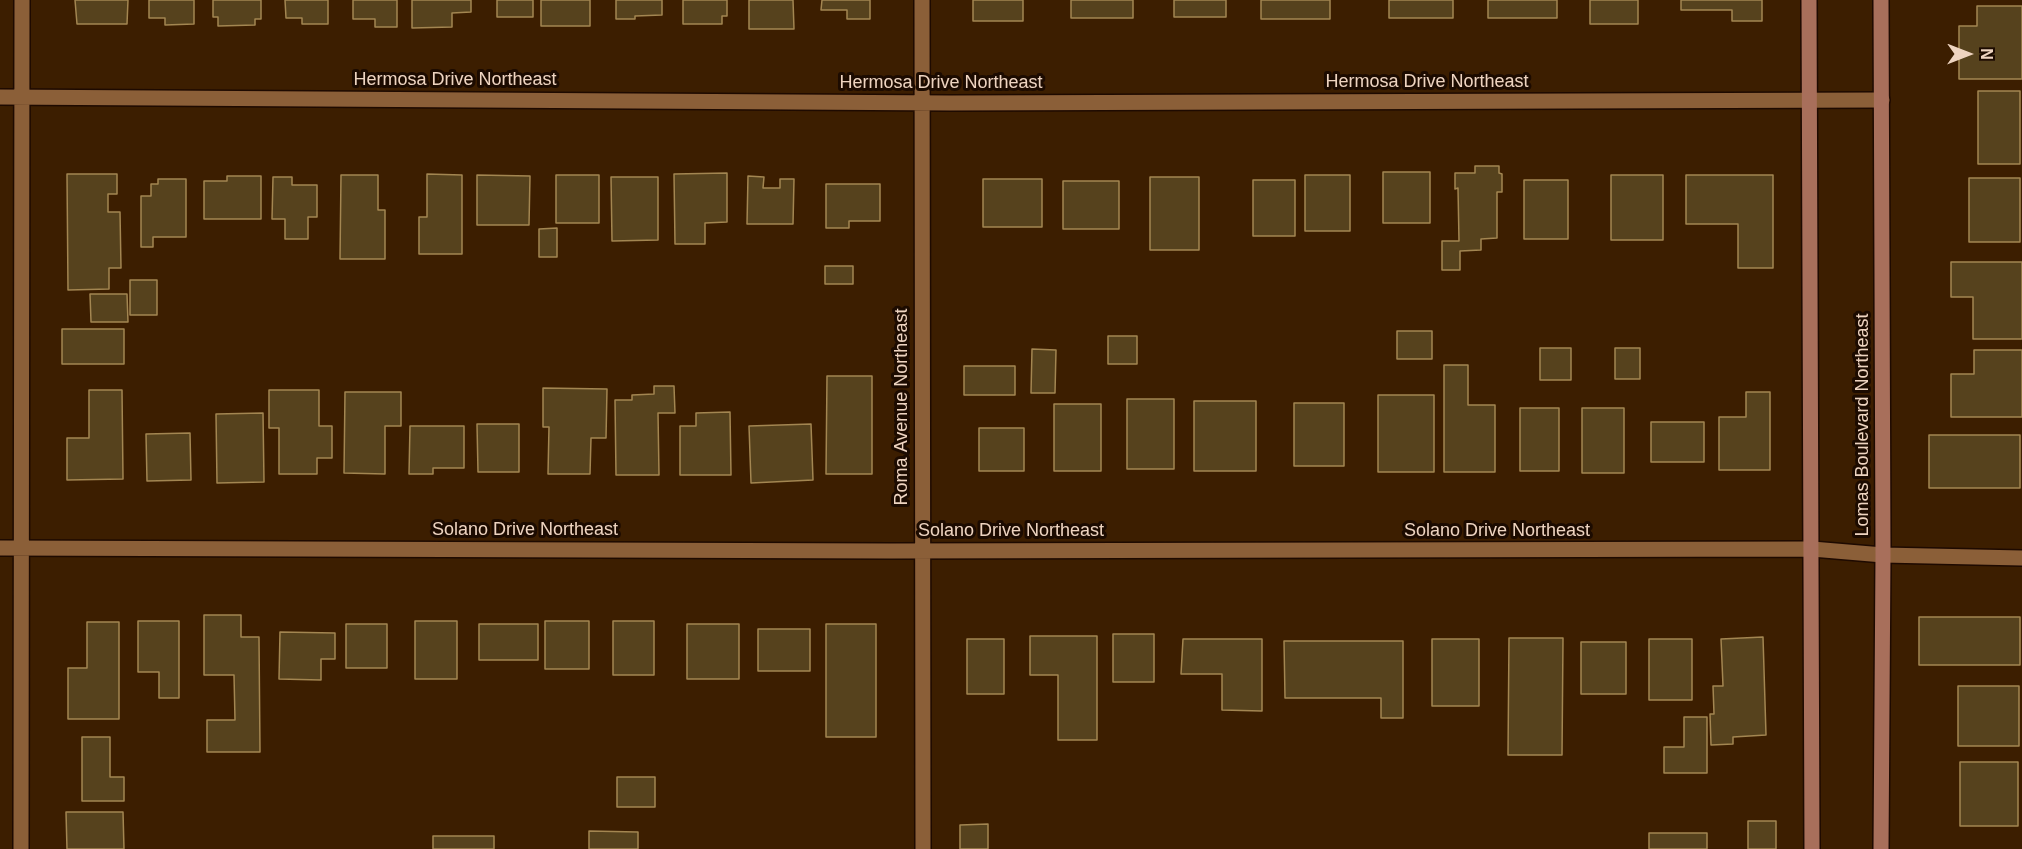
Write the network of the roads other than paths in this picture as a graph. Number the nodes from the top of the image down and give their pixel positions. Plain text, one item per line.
1 (22, 0) edge
2 (922, 0) edge
3 (1809, 0) edge
4 (1881, 0) edge
5 (0, 97) edge
6 (22, 97) junction
7 (1882, 100) junction
8 (1809, 101) junction
9 (922, 102) junction
10 (0, 548) edge
11 (21, 548) junction
12 (1812, 549) junction
13 (922, 551) junction
14 (1883, 555) junction
15 (2022, 558) edge
16 (21, 849) edge
17 (923, 849) edge
18 (1812, 849) edge
19 (1881, 849) edge

1 - 6 street
2 - 9 street, Roma Avenue Northeast
3 - 8 main road
4 - 7 main road, Lomas Boulevard Northeast
5 - 6 street, Hermosa Drive Northeast
6 - 9 street, Hermosa Drive Northeast
6 - 11 street
7 - 8 street, Hermosa Drive Northeast
7 - 14 main road, Lomas Boulevard Northeast
8 - 9 street, Hermosa Drive Northeast
8 - 12 main road
9 - 13 street, Roma Avenue Northeast
10 - 11 street, Solano Drive Northeast
11 - 13 street, Solano Drive Northeast
11 - 16 street
12 - 13 street, Solano Drive Northeast
12 - 14 street, Solano Drive Northeast
12 - 18 main road
13 - 17 street, Roma Avenue Northeast
14 - 15 street, Solano Drive Northeast
14 - 19 main road, Lomas Boulevard Northeast

